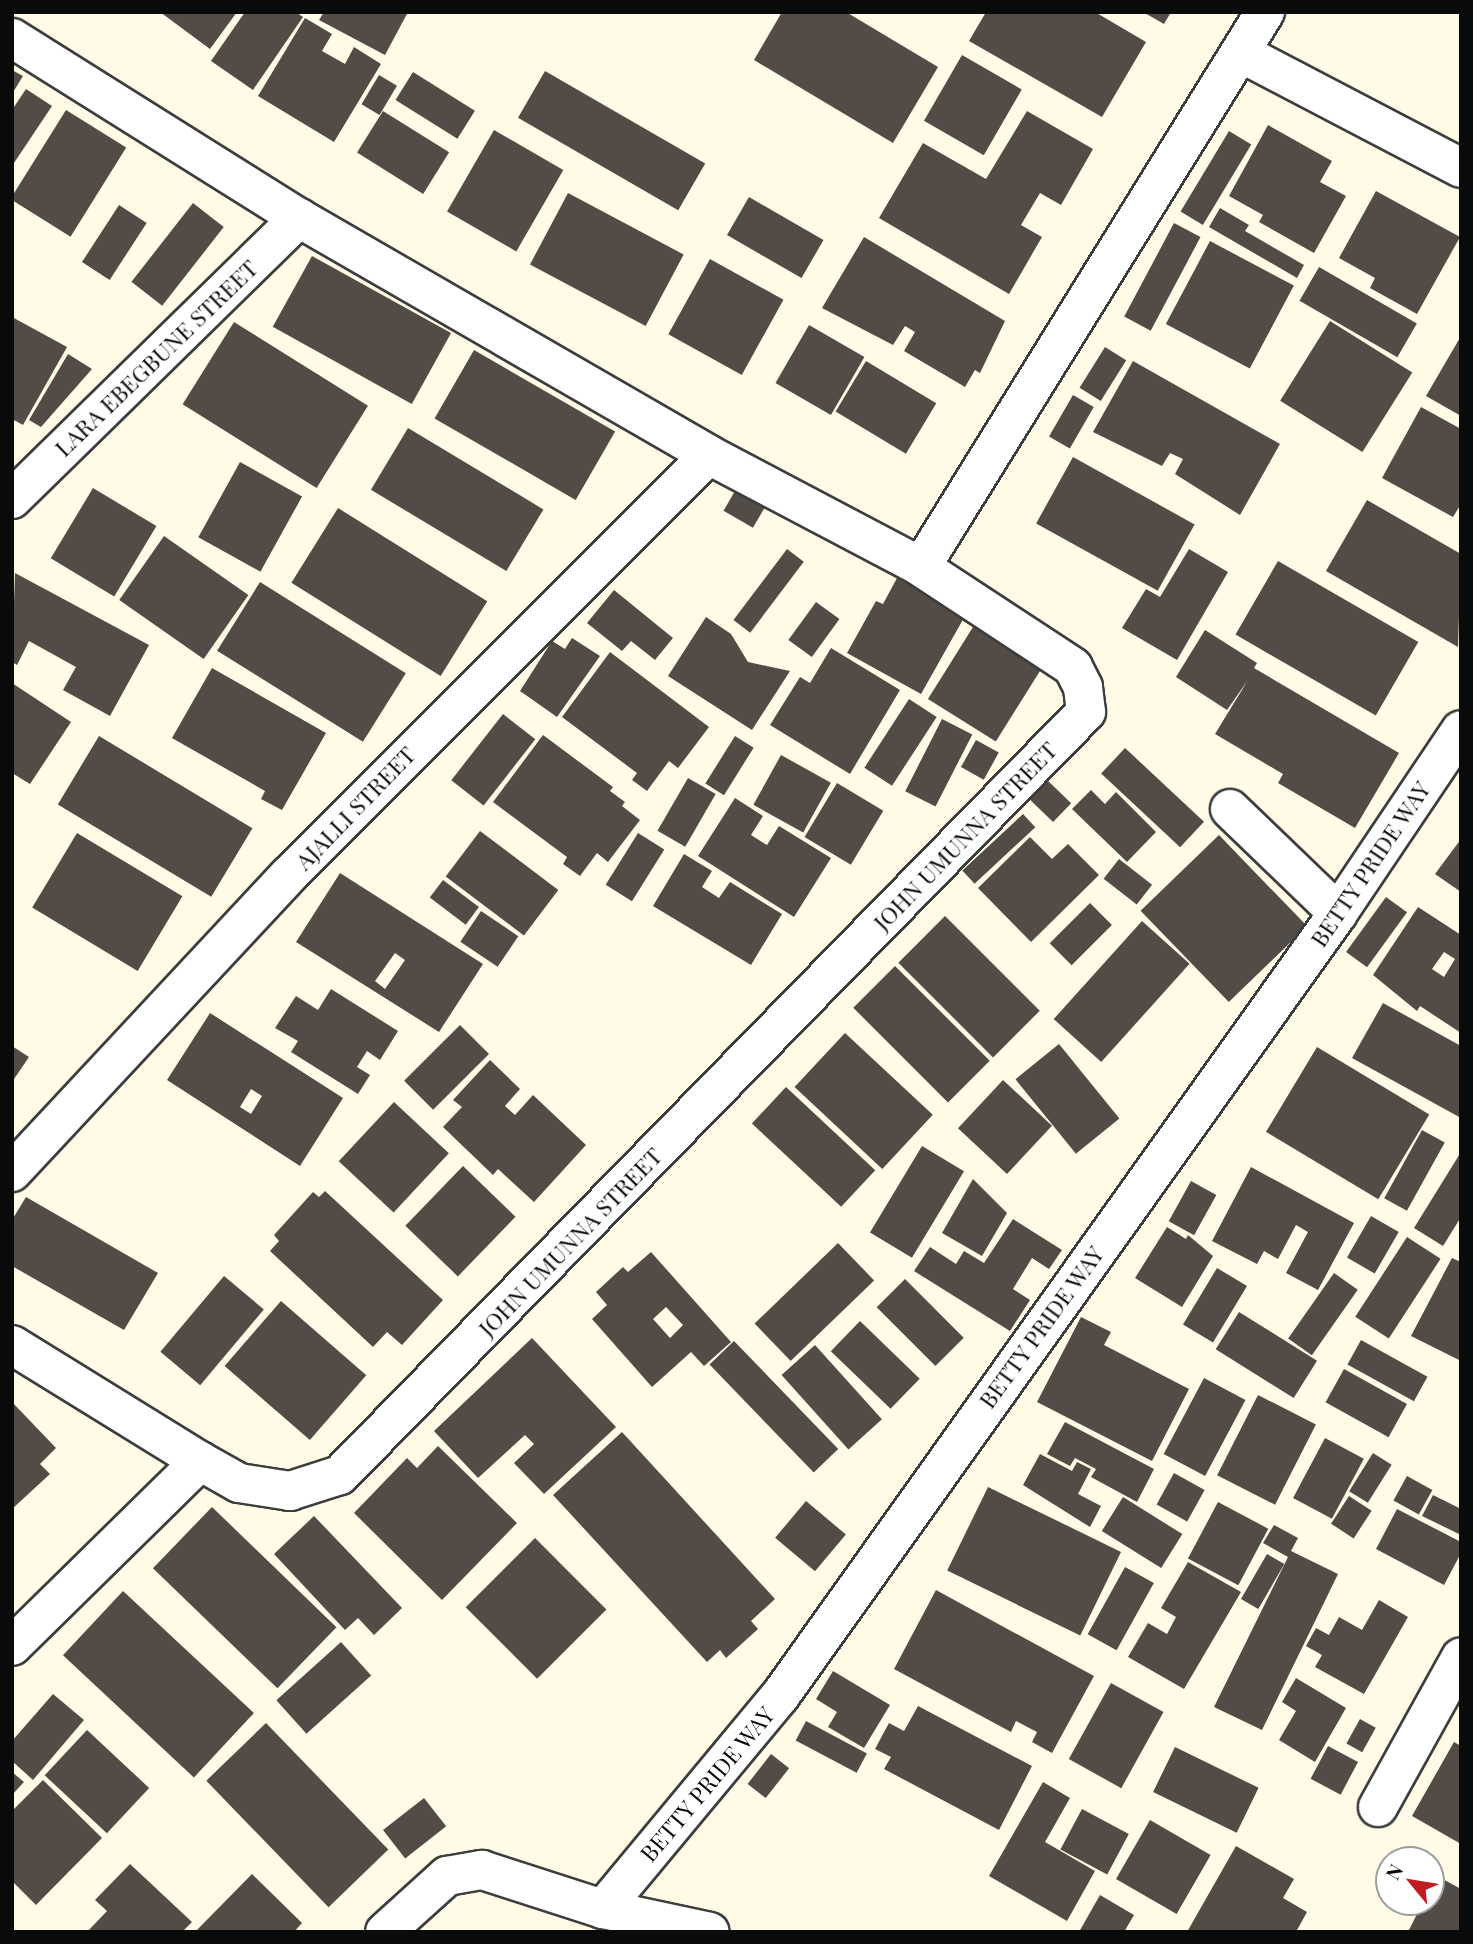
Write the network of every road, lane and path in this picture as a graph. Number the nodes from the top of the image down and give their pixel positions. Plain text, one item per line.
1 (1265, 12) edge
2 (12, 37) edge
3 (1241, 52) junction
4 (1461, 168) edge
5 (299, 218) junction
6 (709, 455) junction
7 (12, 499) edge
8 (921, 567) junction
9 (1461, 730) edge
10 (1230, 809) dead end
11 (1338, 913) junction
12 (12, 1172) edge
13 (12, 1345) edge
14 (200, 1461) junction
15 (12, 1647) edge
16 (1461, 1657) edge
17 (1378, 1807) dead end
18 (603, 1909) junction
19 (385, 1932) edge
20 (710, 1932) edge

1 - 3 street
2 - 5 street
3 - 4 street
3 - 8 street
5 - 6 street
5 - 7 street, LARA EBEGBUNE STREET
6 - 8 street
6 - 12 street, AJALLI STREET
8 - 14 street, JOHN UMUNNA STREET
9 - 11 street, BETTY PRIDE WAY
10 - 11 street
11 - 18 street, BETTY PRIDE WAY
13 - 14 street, JOHN UMUNNA STREET
14 - 15 street
16 - 17 street
18 - 19 street
18 - 20 street

